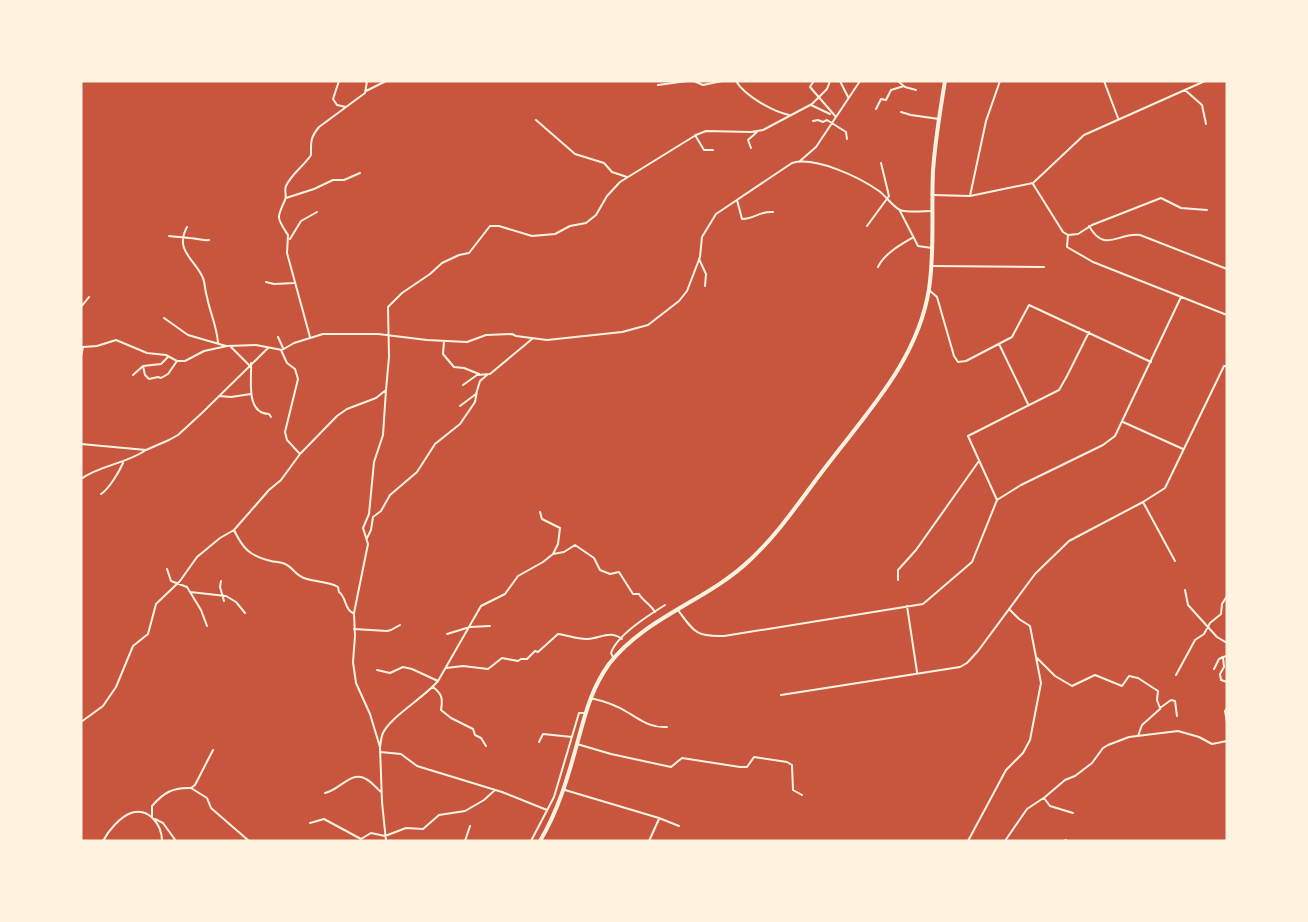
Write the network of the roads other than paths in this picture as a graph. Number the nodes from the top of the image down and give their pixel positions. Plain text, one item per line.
1 (339, 81) edge
2 (367, 81) edge
3 (386, 81) edge
4 (687, 81) edge
5 (694, 81) edge
6 (722, 81) edge
7 (736, 81) edge
8 (830, 81) edge
9 (840, 81) edge
10 (860, 81) edge
11 (898, 81) edge
12 (945, 81) edge
13 (999, 81) edge
14 (1104, 81) edge
15 (1205, 81) edge
16 (813, 82) edge
17 (658, 85) dead end
18 (904, 86) junction
19 (916, 90) dead end
20 (1185, 90) junction
21 (366, 91) junction
22 (819, 98) junction
23 (848, 98) junction
24 (811, 105) junction
25 (346, 107) junction
26 (876, 109) dead end
27 (901, 112) dead end
28 (831, 114) junction
29 (789, 115) junction
30 (836, 117) junction
31 (1118, 118) junction
32 (939, 119) junction
33 (536, 120) dead end
34 (813, 121) dead end
35 (832, 122) junction
36 (1206, 124) dead end
37 (757, 132) junction
38 (695, 135) junction
39 (847, 139) dead end
40 (751, 148) dead end
41 (713, 150) dead end
42 (800, 160) junction
43 (881, 163) dead end
44 (360, 173) dead end
45 (627, 177) junction
46 (1033, 183) junction
47 (933, 195) junction
48 (970, 196) junction
49 (286, 198) junction
50 (888, 198) junction
51 (737, 200) junction
52 (899, 209) junction
53 (1207, 210) dead end
54 (933, 211) junction
55 (317, 212) dead end
56 (773, 212) dead end
57 (867, 226) dead end
58 (1089, 226) junction
59 (187, 227) dead end
60 (1068, 235) junction
61 (169, 236) dead end
62 (912, 238) junction
63 (182, 239) junction
64 (209, 240) dead end
65 (288, 244) junction
66 (932, 248) junction
67 (699, 260) junction
68 (931, 266) junction
69 (878, 267) dead end
70 (1044, 267) dead end
71 (1227, 268) edge
72 (266, 282) dead end
73 (294, 283) junction
74 (705, 286) dead end
75 (928, 290) junction
76 (89, 297) dead end
77 (1181, 297) junction
78 (81, 307) edge
79 (1227, 315) edge
80 (164, 318) dead end
81 (1089, 332) junction
82 (388, 335) junction
83 (278, 337) dead end
84 (310, 337) junction
85 (532, 339) junction
86 (444, 341) junction
87 (218, 343) junction
88 (999, 344) junction
89 (82, 346) edge
90 (229, 346) junction
91 (268, 348) junction
92 (282, 349) junction
93 (81, 356) edge
94 (168, 357) junction
95 (177, 361) junction
96 (1151, 362) junction
97 (250, 364) junction
98 (142, 366) junction
99 (1227, 366) edge
100 (480, 374) junction
101 (133, 375) dead end
102 (487, 375) junction
103 (463, 386) dead end
104 (386, 390) junction
105 (477, 391) junction
106 (251, 394) junction
107 (219, 396) junction
108 (1028, 405) junction
109 (460, 406) dead end
110 (271, 417) dead end
111 (1122, 422) junction
112 (81, 444) edge
113 (1184, 449) junction
114 (146, 450) junction
115 (300, 454) junction
116 (979, 461) junction
117 (123, 463) junction
118 (81, 479) edge
119 (100, 494) dead end
120 (997, 500) junction
121 (1143, 502) junction
122 (540, 512) dead end
123 (234, 530) junction
124 (367, 538) junction
125 (553, 554) junction
126 (1175, 561) dead end
127 (167, 569) dead end
128 (898, 580) dead end
129 (221, 581) dead end
130 (177, 584) junction
131 (1185, 590) dead end
132 (190, 592) junction
133 (223, 595) junction
134 (1227, 596) edge
135 (224, 601) dead end
136 (665, 605) dead end
137 (907, 606) junction
138 (1009, 609) junction
139 (678, 610) junction
140 (655, 612) junction
141 (245, 613) dead end
142 (354, 613) junction
143 (400, 625) dead end
144 (207, 626) dead end
145 (490, 626) dead end
146 (1208, 628) junction
147 (354, 629) junction
148 (466, 629) junction
149 (447, 634) dead end
150 (622, 639) junction
151 (1227, 643) edge
152 (1036, 657) junction
153 (1225, 657) edge
154 (614, 659) junction
155 (446, 668) junction
156 (1214, 669) dead end
157 (377, 670) dead end
158 (917, 672) junction
159 (1176, 675) dead end
160 (438, 681) junction
161 (1227, 682) edge
162 (433, 687) junction
163 (781, 695) dead end
164 (591, 698) junction
165 (1160, 708) junction
166 (1227, 708) edge
167 (585, 713) junction
168 (1177, 716) dead end
169 (81, 722) edge
170 (1227, 722) edge
171 (667, 727) dead end
172 (1138, 736) junction
173 (572, 737) junction
174 (1227, 741) edge
175 (539, 742) dead end
176 (577, 744) junction
177 (486, 746) dead end
178 (380, 747) junction
179 (213, 750) dead end
180 (380, 752) junction
181 (191, 788) junction
182 (564, 789) junction
183 (495, 790) junction
184 (381, 792) junction
185 (325, 793) dead end
186 (802, 795) dead end
187 (1044, 798) junction
188 (547, 810) junction
189 (1073, 813) dead end
190 (154, 818) junction
191 (659, 818) junction
192 (310, 823) dead end
193 (470, 826) dead end
194 (679, 826) dead end
195 (386, 836) junction
196 (104, 841) edge
197 (162, 841) edge
198 (176, 841) edge
199 (249, 841) edge
200 (386, 841) edge
201 (465, 841) edge
202 (531, 841) edge
203 (540, 841) edge
204 (649, 841) edge
205 (968, 841) edge
206 (1005, 841) edge

1 - 25 street
2 - 21 street
3 - 21 street
4 - 17 street
5 - 6 street
7 - 29 street
8 - 22 street
9 - 23 street
10 - 23 street
11 - 18 street
12 - 32 highway
13 - 48 street
14 - 31 street
15 - 20 street
16 - 22 street
18 - 19 street
18 - 26 street
20 - 31 street
20 - 36 street
21 - 25 street
22 - 24 street
22 - 28 street
23 - 30 street
24 - 28 street
24 - 29 street
25 - 49 street
27 - 32 street
28 - 30 street
29 - 37 street
30 - 35 street
31 - 46 street
32 - 47 highway
33 - 45 street
34 - 35 street
35 - 39 street
35 - 42 street
37 - 38 street
37 - 40 street
38 - 41 street
38 - 45 street
42 - 50 street
42 - 51 street
43 - 50 street
44 - 49 street
45 - 82 street
46 - 48 street
46 - 60 street
47 - 48 street
47 - 54 highway
49 - 65 street
50 - 52 street
50 - 57 street
51 - 56 street
51 - 67 street
52 - 54 street
52 - 62 street
53 - 58 street
54 - 66 highway
55 - 65 street
58 - 60 street
58 - 71 street
59 - 63 street
60 - 77 street
61 - 63 street
62 - 66 street
62 - 69 street
63 - 64 street
63 - 87 street
65 - 73 street
66 - 68 highway
67 - 74 street
67 - 85 street
68 - 70 street
68 - 75 highway
72 - 73 street
73 - 84 street
75 - 88 street
75 - 139 highway
76 - 78 street
77 - 79 street
77 - 96 street
80 - 87 street
81 - 88 street
81 - 96 street
81 - 108 street
82 - 84 street
82 - 86 street
82 - 104 street
83 - 92 street
84 - 92 street
85 - 86 street
85 - 102 street
86 - 100 street
87 - 90 street
88 - 108 street
89 - 93 street
89 - 94 street
90 - 91 street
90 - 95 street
90 - 97 street
91 - 92 street
91 - 97 street
92 - 115 street
94 - 95 street
94 - 98 street
95 - 98 street
96 - 111 street
97 - 106 street
97 - 107 street
98 - 101 street
99 - 113 street
100 - 102 street
100 - 103 street
102 - 105 street
104 - 115 street
104 - 124 street
105 - 109 street
105 - 124 street
106 - 107 street
106 - 110 street
107 - 114 street
108 - 116 street
111 - 113 street
111 - 120 street
112 - 114 street
113 - 121 street
114 - 117 street
115 - 123 street
116 - 120 street
116 - 128 street
117 - 118 street
117 - 119 street
120 - 137 street
121 - 126 street
121 - 138 street
122 - 125 street
123 - 130 street
123 - 142 street
124 - 142 street
125 - 140 street
125 - 148 street
127 - 130 street
129 - 133 street
130 - 132 street
130 - 169 street
131 - 146 street
132 - 133 street
132 - 144 street
133 - 135 street
133 - 141 street
134 - 146 street
136 - 140 street
137 - 139 street
137 - 158 street
138 - 152 street
138 - 158 street
139 - 154 highway
140 - 150 street
142 - 147 street
143 - 147 street
145 - 148 street
146 - 151 street
146 - 159 street
147 - 178 street
148 - 149 street
148 - 155 street
150 - 154 street
150 - 155 street
152 - 165 street
152 - 205 street
153 - 156 street
153 - 161 street
154 - 164 highway
155 - 160 street
157 - 160 street
158 - 163 street
160 - 162 street
162 - 177 street
162 - 178 street
164 - 167 highway
164 - 171 street
165 - 168 street
165 - 172 street
166 - 170 street
167 - 173 street
167 - 176 highway
172 - 174 street
172 - 187 street
173 - 175 street
173 - 188 street
176 - 182 highway
176 - 186 street
178 - 180 street
179 - 181 street
180 - 183 street
180 - 184 street
181 - 190 street
181 - 199 street
182 - 191 street
182 - 203 highway
183 - 188 street
183 - 195 street
184 - 185 street
184 - 195 street
187 - 189 street
187 - 206 street
188 - 202 street
190 - 196 street
190 - 197 street
190 - 198 street
191 - 194 street
191 - 204 street
192 - 195 street
193 - 201 street
195 - 200 street

